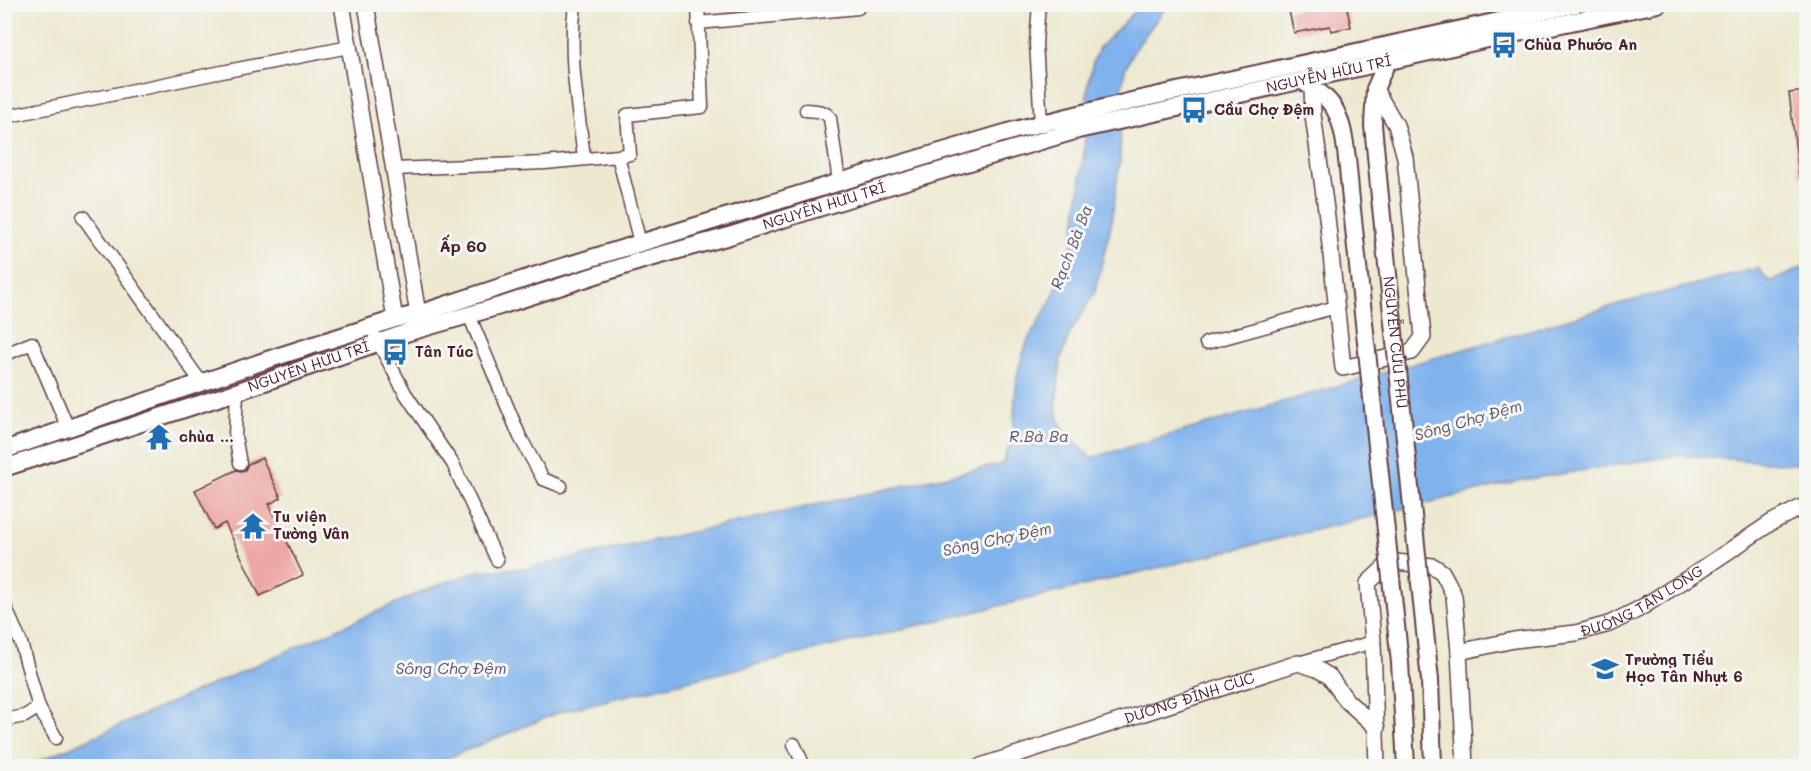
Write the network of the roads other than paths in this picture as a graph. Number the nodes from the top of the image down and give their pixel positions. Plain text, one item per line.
1 (342, 4) edge
2 (366, 4) edge
3 (575, 4) edge
4 (698, 4) edge
5 (1039, 4) edge
6 (1577, 4) edge
7 (1659, 4) edge
8 (858, 8) dead end
9 (698, 23) junction
10 (349, 47) junction
11 (1387, 62) junction
12 (1307, 84) junction
13 (1375, 89) junction
14 (1137, 108) junction
15 (807, 110) dead end
16 (4, 117) edge
17 (1077, 123) junction
18 (1041, 124) junction
19 (618, 156) junction
20 (584, 158) junction
21 (394, 169) junction
22 (839, 182) junction
23 (83, 217) dead end
24 (722, 219) junction
25 (726, 237) junction
26 (639, 243) junction
27 (1336, 307) junction
28 (469, 315) junction
29 (395, 319) junction
30 (419, 322) junction
31 (372, 327) junction
32 (398, 336) junction
33 (1206, 343) dead end
34 (378, 344) junction
35 (4, 353) edge
36 (223, 375) junction
37 (201, 382) junction
38 (233, 393) junction
39 (68, 428) junction
40 (4, 450) edge
41 (240, 463) dead end
42 (4, 468) edge
43 (561, 486) dead end
44 (1806, 505) edge
45 (497, 560) dead end
46 (4, 604) edge
47 (1373, 642) junction
48 (1459, 652) junction
49 (1298, 663) junction
50 (39, 707) junction
51 (4, 720) edge
52 (1377, 728) junction
53 (56, 738) dead end
54 (794, 744) dead end
55 (804, 766) edge
56 (981, 766) edge
57 (1377, 766) edge
58 (1406, 766) edge
59 (1433, 766) edge
60 (1465, 766) edge

1 - 10 street
2 - 21 street
3 - 20 street
4 - 9 street
5 - 18 street
6 - 14 main road, NGUYỄN HỮU TRÍ
7 - 11 main road, NGUYỄN HỮU TRÍ
8 - 9 street
9 - 19 street
10 - 16 street
10 - 29 street
11 - 12 main road, NGUYỄN HỮU TRÍ
11 - 13 main road, NGUYỄN CỬU PHÚ
12 - 14 main road, NGUYỄN HỮU TRÍ
12 - 27 street
12 - 58 main road, NGUYỄN CỬU PHÚ, bridge
13 - 27 street
13 - 59 main road, NGUYỄN CỬU PHÚ, bridge
14 - 17 main road, NGUYỄN HỮU TRÍ
15 - 22 street
17 - 18 main road, NGUYỄN HỮU TRÍ
17 - 25 main road, NGUYỄN HỮU TRÍ
18 - 22 main road, NGUYỄN HỮU TRÍ
19 - 20 street
19 - 26 street
20 - 21 street
21 - 30 street
22 - 24 main road, NGUYỄN HỮU TRÍ
23 - 37 street
24 - 25 main road
24 - 26 main road, NGUYỄN HỮU TRÍ
25 - 28 main road, NGUYỄN HỮU TRÍ
26 - 30 main road, NGUYỄN HỮU TRÍ
27 - 33 street
28 - 30 main road, NGUYỄN HỮU TRÍ
28 - 43 street
29 - 30 main road, NGUYỄN HỮU TRÍ
29 - 31 main road, NGUYỄN HỮU TRÍ
29 - 32 street
30 - 32 main road, NGUYỄN HỮU TRÍ
31 - 34 street
31 - 36 main road, NGUYỄN HỮU TRÍ
32 - 34 main road, NGUYỄN HỮU TRÍ
34 - 38 main road, NGUYỄN HỮU TRÍ
34 - 45 street
35 - 39 street
36 - 37 main road, NGUYỄN HỮU TRÍ
36 - 38 main road
37 - 39 main road, NGUYỄN HỮU TRÍ
38 - 41 street
38 - 42 main road, NGUYỄN HỮU TRÍ
39 - 40 main road, NGUYỄN HỮU TRÍ
44 - 48 street, ĐƯỜNG TÂN LONG
46 - 50 street
47 - 48 street
47 - 49 street
47 - 52 street
48 - 60 street
49 - 52 street
49 - 56 street, DƯƠNG ĐÌNH CÚC
50 - 51 street
50 - 53 street
52 - 57 street
54 - 55 street

